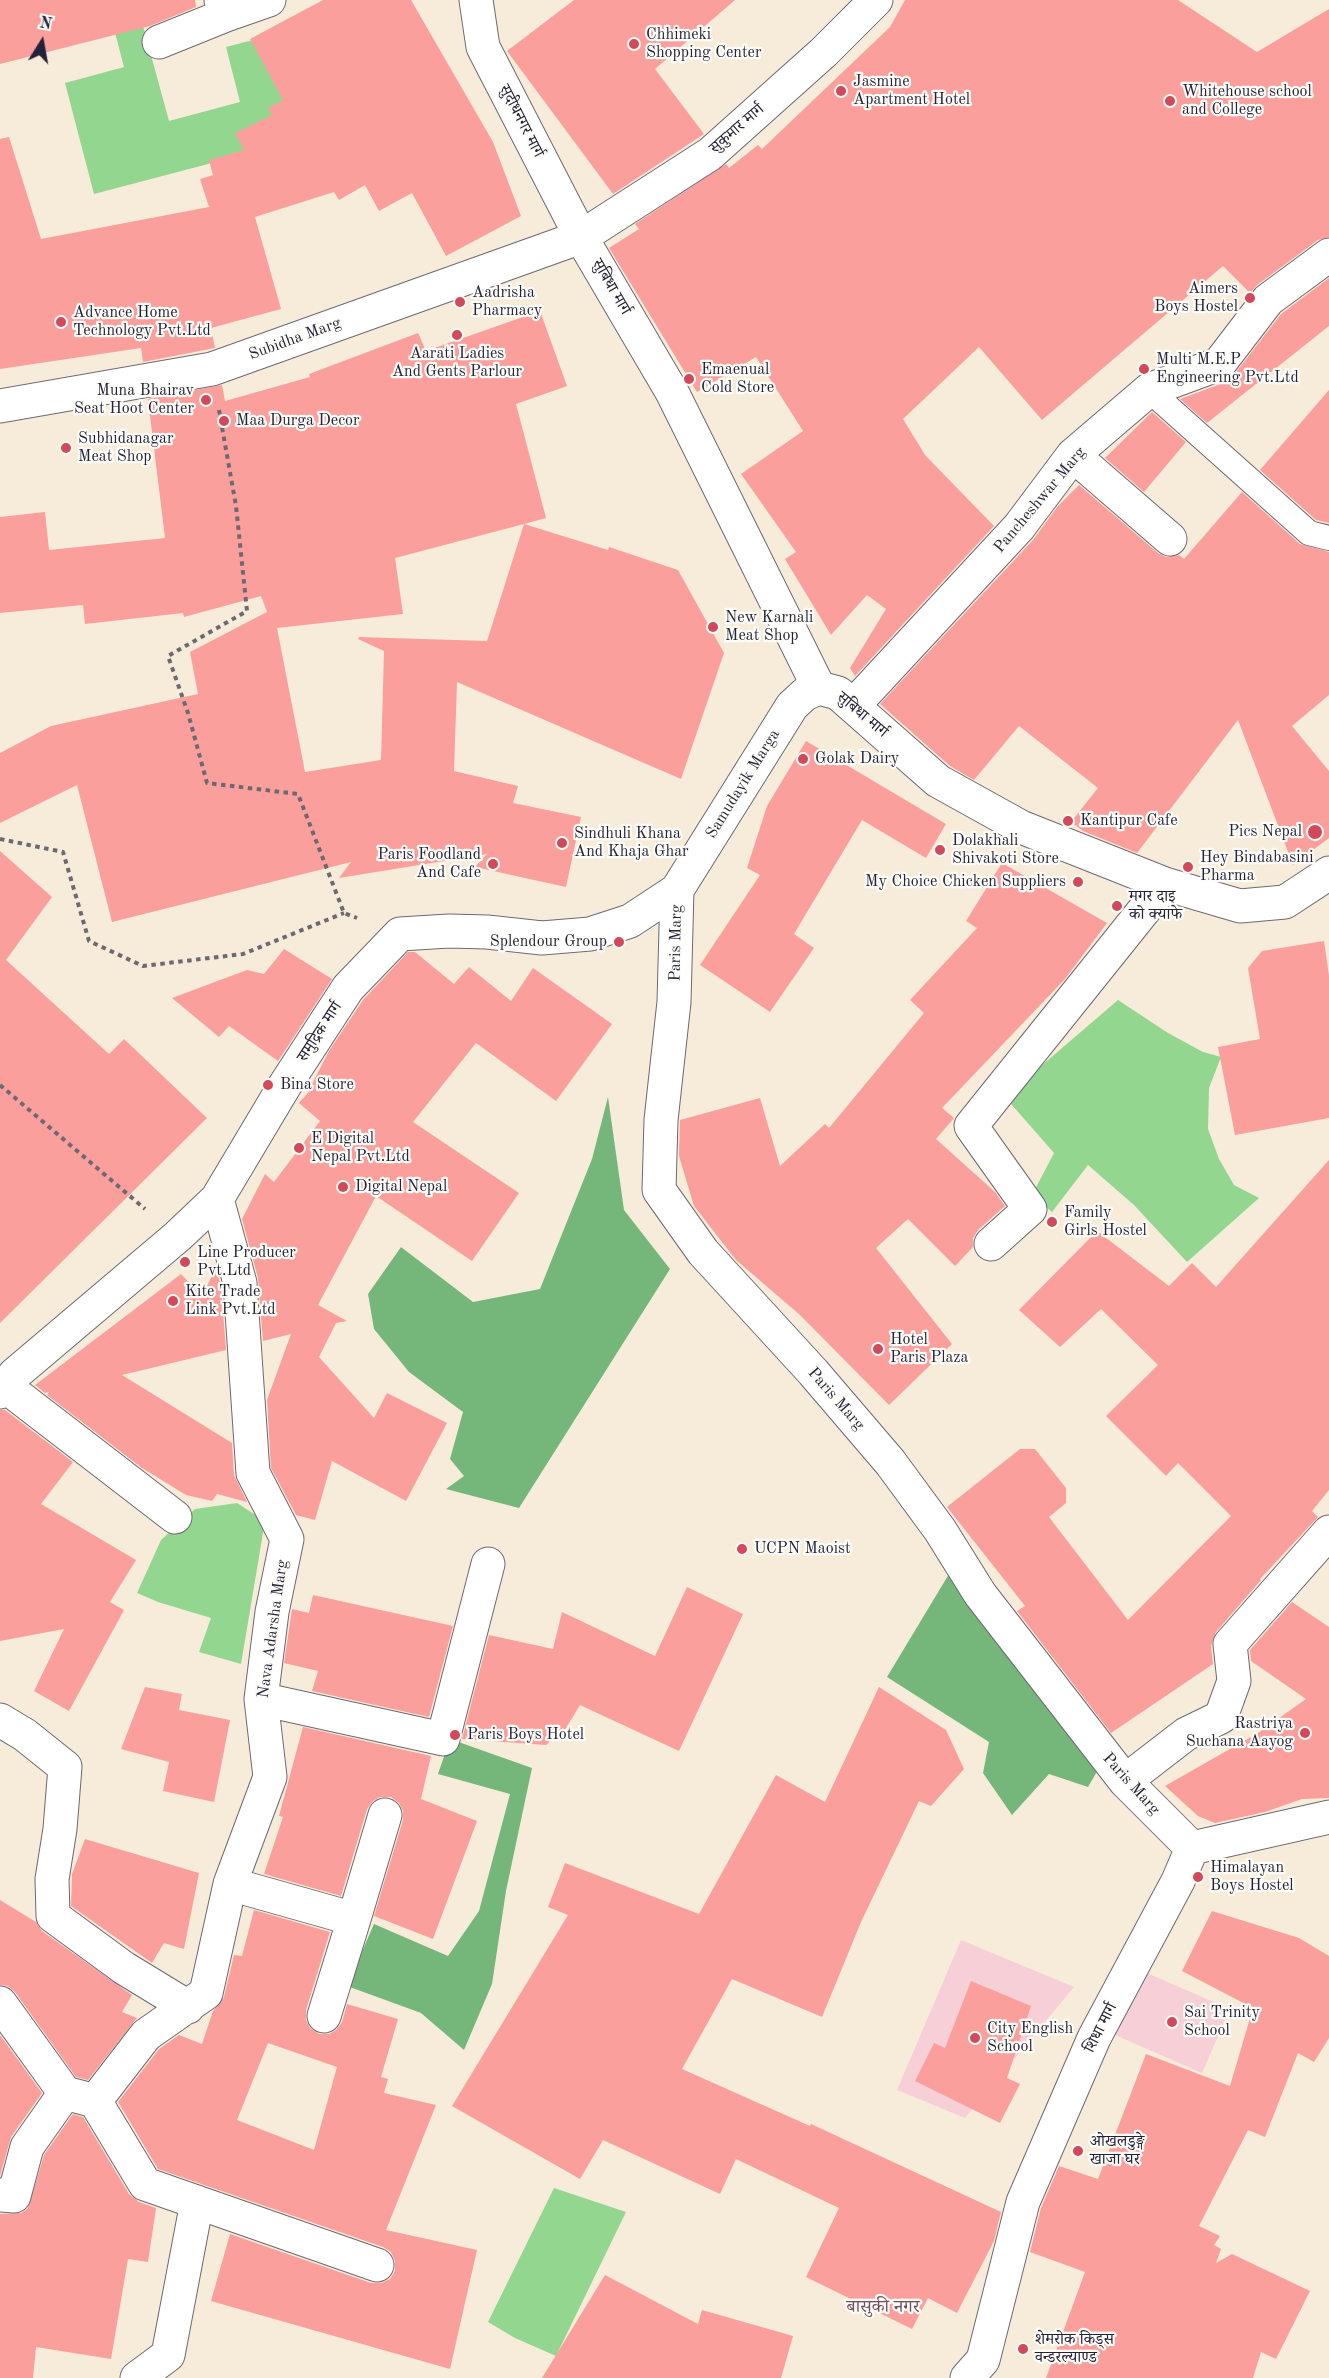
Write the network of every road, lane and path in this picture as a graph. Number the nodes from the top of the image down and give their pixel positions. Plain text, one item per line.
1 (269, 0) edge
2 (476, 0) edge
3 (876, 0) edge
4 (224, 7) edge
5 (159, 42) dead end
6 (581, 237) junction
7 (1329, 255) edge
8 (212, 369) junction
9 (1149, 390) junction
10 (0, 406) edge
11 (1073, 455) junction
12 (1329, 538) edge
13 (1170, 539) dead end
14 (819, 688) junction
15 (853, 706) junction
16 (0, 839) edge
17 (1329, 873) edge
18 (1165, 884) junction
19 (677, 890) junction
20 (344, 914) junction
21 (400, 934) junction
22 (0, 1085) edge
23 (217, 1199) junction
24 (178, 1236) junction
25 (991, 1244) dead end
26 (2, 1389) edge
27 (175, 1517) dead end
28 (1329, 1532) edge
29 (488, 1564) dead end
30 (261, 1699) junction
31 (0, 1720) edge
32 (1125, 1781) junction
33 (385, 1815) dead end
34 (1329, 1816) edge
35 (1192, 1848) junction
36 (230, 1884) junction
37 (354, 1919) junction
38 (0, 2003) edge
39 (188, 2007) junction
40 (324, 2016) dead end
41 (80, 2097) junction
42 (0, 2195) edge
43 (197, 2202) junction
44 (376, 2265) dead end
45 (137, 2378) edge
46 (967, 2378) edge

1 - 4 street
2 - 6 street, सुदीधनगर मार्ग
3 - 6 street, सुकुमार मार्ग
4 - 5 street
6 - 8 street, Subidha Marg
6 - 14 street, सुबिधा मार्ग
7 - 9 street, Pancheshwar Marg
8 - 10 street, Subidha Marg
8 - 20 path
9 - 11 street, Pancheshwar Marg
9 - 12 lane
11 - 13 street
11 - 15 street, Pancheshwar Marg
14 - 15 street, सुबिधा मार्ग
14 - 19 street, Samudayik Marga
15 - 18 street, सुबिधा मार्ग
16 - 20 path
17 - 18 street, सुबिधा मार्ग
18 - 25 street
19 - 21 street
19 - 32 street, Paris Marg
20 - 21 path
21 - 23 street, समुद्रिक मार्ग
22 - 24 path
23 - 24 street, समुद्रिक मार्ग
23 - 30 street, Nava Adarsha Marg
24 - 26 street, समुद्रिक मार्ग
26 - 27 street
28 - 32 street
29 - 30 street
30 - 36 street, Nava Adarsha Marg
31 - 39 street
32 - 35 street, Paris Marg
33 - 37 street
34 - 35 street
35 - 46 street, शिधा मार्ग
36 - 37 street
36 - 39 street, Nava Adarsha Marg
37 - 40 street
38 - 41 street
39 - 41 street, Nava Adarsha Marg
41 - 42 street, Nava Adarsha Marg
41 - 43 street
43 - 44 street
43 - 45 street

